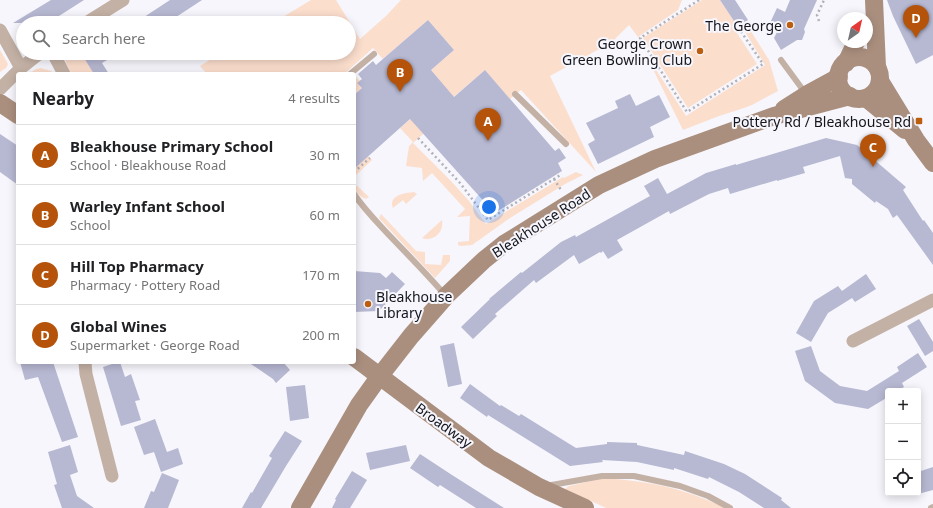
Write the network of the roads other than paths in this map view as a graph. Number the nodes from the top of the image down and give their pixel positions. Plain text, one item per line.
1 (123, 0) edge
2 (871, 8) edge
3 (97, 16) edge
4 (0, 30) edge
5 (853, 48) edge
6 (374, 54) dead end
7 (16, 59) edge
8 (17, 60) edge
9 (31, 60) edge
10 (56, 60) edge
11 (781, 60) dead end
12 (21, 68) junction
13 (842, 70) junction
14 (17, 72) edge
15 (63, 72) edge
16 (352, 72) edge
17 (16, 73) edge
18 (878, 74) junction
19 (0, 89) edge
20 (515, 94) dead end
21 (806, 95) junction
22 (858, 97) junction
23 (0, 103) edge
24 (16, 114) edge
25 (774, 116) junction
26 (916, 140) junction
27 (566, 144) dead end
28 (933, 163) edge
29 (356, 201) edge
30 (446, 297) junction
31 (933, 300) edge
32 (853, 341) dead end
33 (356, 359) edge
34 (85, 364) edge
35 (379, 377) junction
36 (112, 476) dead end
37 (539, 487) junction
38 (300, 508) edge
39 (585, 508) edge
40 (730, 508) edge

1 - 3 street
2 - 18 street
4 - 7 street
5 - 13 street
6 - 16 lane
8 - 12 street
9 - 12 street
10 - 15 street
11 - 21 lane
12 - 14 street
13 - 18 street
13 - 21 street, Bleakhouse Road
13 - 22 street
17 - 19 street
18 - 22 street
18 - 26 street
20 - 27 lane
21 - 25 street, Bleakhouse Road
22 - 25 street, Bleakhouse Road
22 - 26 street
23 - 24 street
25 - 30 street, Bleakhouse Road
26 - 28 street
29 - 30 lane
30 - 35 street, Bleakhouse Road
31 - 32 street
33 - 35 street, Broadway
34 - 36 street
35 - 37 street, Broadway
35 - 38 street, Bleakhouse Road
37 - 39 street, Broadway
37 - 40 lane

